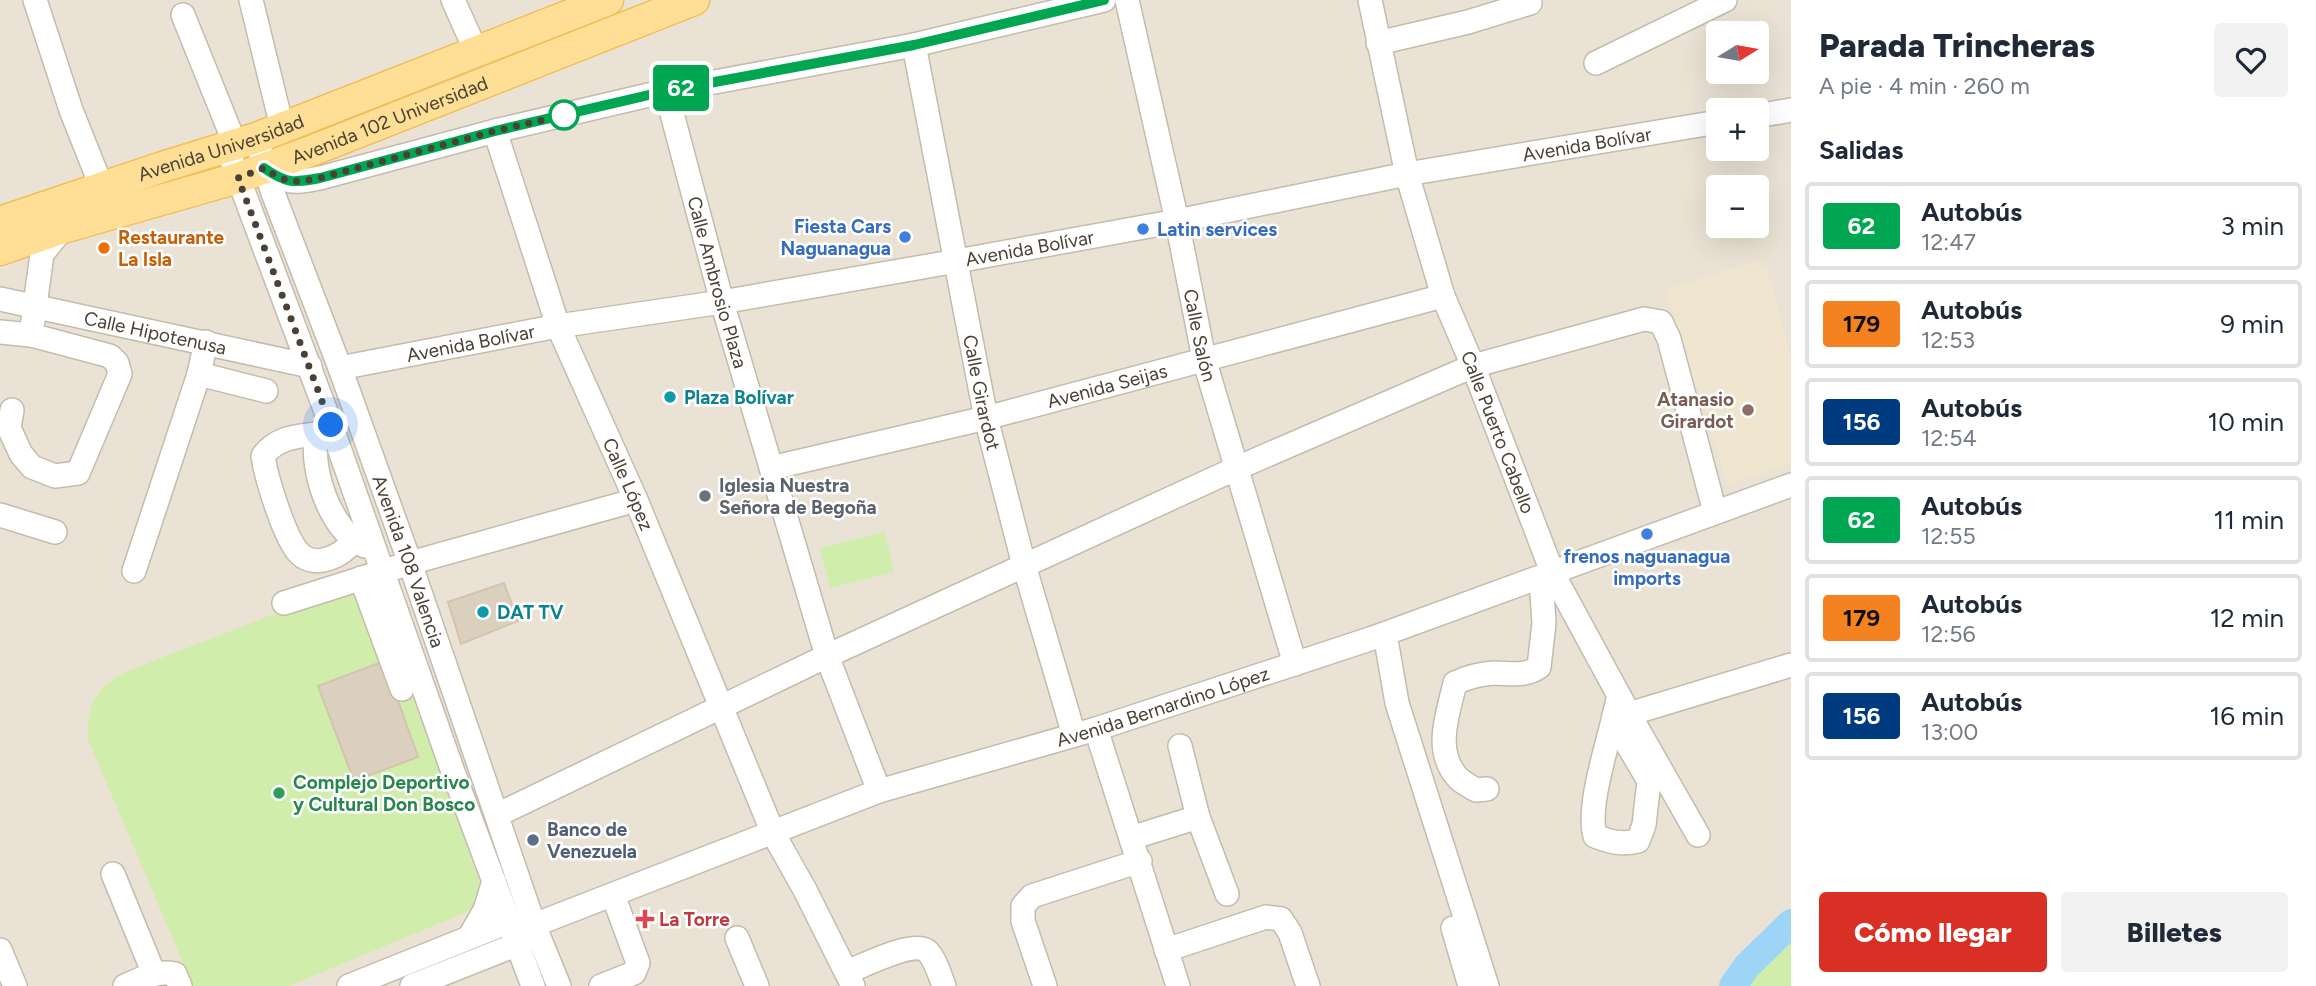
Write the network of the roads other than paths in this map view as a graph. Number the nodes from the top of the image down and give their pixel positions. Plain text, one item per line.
1 (35, 0) edge
2 (251, 0) edge
3 (453, 0) edge
4 (608, 0) edge
5 (694, 0) edge
6 (1104, 0) edge
7 (1128, 0) edge
8 (1370, 0) edge
9 (1725, 0) edge
10 (1530, 3) dead end
11 (183, 15) dead end
12 (1378, 43) junction
13 (914, 45) junction
14 (476, 51) junction
15 (1596, 63) dead end
16 (439, 66) joint
17 (666, 91) junction
18 (1791, 110) edge
19 (1769, 114) edge
20 (1706, 124) edge
21 (495, 131) junction
22 (250, 139) junction
23 (251, 173) junction
24 (1407, 174) junction
25 (102, 188) junction
26 (1177, 220) junction
27 (0, 222) edge
28 (63, 228) junction
29 (0, 250) edge
30 (957, 261) junction
31 (1443, 296) junction
32 (0, 299) edge
33 (722, 302) junction
34 (36, 307) junction
35 (558, 326) junction
36 (0, 332) edge
37 (31, 335) junction
38 (206, 342) junction
39 (1204, 359) junction
40 (310, 366) junction
41 (1472, 366) junction
42 (340, 368) junction
43 (199, 374) junction
44 (266, 391) dead end
45 (12, 410) dead end
46 (986, 418) junction
47 (324, 429) junction
48 (771, 468) junction
49 (1237, 468) junction
50 (1791, 485) edge
51 (636, 500) junction
52 (1715, 512) junction
53 (0, 515) edge
54 (55, 532) dead end
55 (353, 541) junction
56 (379, 560) junction
57 (410, 563) junction
58 (1024, 565) junction
59 (134, 571) dead end
60 (1547, 576) junction
61 (361, 578) junction
62 (284, 603) dead end
63 (1379, 636) junction
64 (827, 656) junction
65 (1295, 664) junction
66 (1791, 665) edge
67 (402, 689) dead end
68 (723, 708) junction
69 (1620, 710) junction
70 (1085, 732) junction
71 (1180, 746) dead end
72 (1487, 789) dead end
73 (879, 791) junction
74 (497, 815) junction
75 (1198, 817) junction
76 (773, 833) junction
77 (1698, 835) dead end
78 (1131, 838) junction
79 (1140, 861) junction
80 (113, 874) dead end
81 (494, 881) junction
82 (1227, 894) dead end
83 (613, 895) junction
84 (510, 921) junction
85 (534, 925) junction
86 (470, 936) junction
87 (737, 938) dead end
88 (518, 944) junction
89 (0, 950) edge
90 (1166, 950) junction
91 (154, 974) junction
92 (850, 979) edge
93 (15, 986) edge
94 (124, 986) edge
95 (180, 986) edge
96 (349, 986) edge
97 (412, 986) edge
98 (533, 986) edge
99 (559, 986) edge
100 (601, 986) edge
101 (757, 986) edge
102 (944, 986) edge
103 (1045, 986) edge
104 (1178, 986) edge
105 (1308, 986) edge
106 (1470, 986) edge
107 (1488, 986) edge

1 - 25 street
2 - 22 street
3 - 14 street
4 - 14 main road, Avenida 102 Universidad
5 - 23 main road, Avenida 102 Universidad
6 - 13 street
7 - 26 street, Calle Salón
8 - 12 street, Calle Puerto Cabello
9 - 15 street
10 - 12 street
11 - 22 street
12 - 24 street, Calle Puerto Cabello
13 - 17 street
13 - 30 street, Calle Girardot
14 - 16 main road, Avenida 102 Universidad
16 - 22 main road, Avenida Universidad
17 - 21 street
17 - 33 street, Calle Ambrosio Plaza
18 - 19 street
20 - 24 street, Avenida Bolívar
21 - 23 street
21 - 35 street, Calle López
22 - 23 street, Avenida 108 Valencia
22 - 25 main road, Avenida Universidad
23 - 28 main road, Avenida 102 Universidad
23 - 40 street, Avenida 108 Valencia
23 - 42 street, Avenida 108 Valencia
24 - 26 street, Avenida Bolívar
24 - 31 street, Calle Puerto Cabello
25 - 27 main road, Avenida Universidad
26 - 30 street, Avenida Bolívar
26 - 39 street, Calle Salón
28 - 29 main road, Avenida 102 Universidad
28 - 34 street
30 - 33 street, Avenida Bolívar
30 - 46 street, Calle Girardot
31 - 39 street, Avenida Seijas
31 - 41 street, Calle Puerto Cabello
32 - 34 street, Calle Hipotenusa
33 - 35 street, Avenida Bolívar
33 - 48 street, Calle Ambrosio Plaza
34 - 37 street
34 - 38 street, Calle Hipotenusa
35 - 42 street, Avenida Bolívar
35 - 51 street, Calle López
36 - 37 street
37 - 45 street
38 - 40 street, Calle Hipotenusa
38 - 43 street
39 - 46 street, Avenida Seijas
39 - 49 street, Calle Salón
40 - 47 street, Avenida 108 Valencia
41 - 49 street
41 - 52 street
41 - 60 street, Calle Puerto Cabello
42 - 57 street, Avenida 108 Valencia
43 - 44 street
43 - 59 street
46 - 48 street, Avenida Seijas
46 - 58 street, Calle Girardot
47 - 55 street
47 - 55 street
47 - 56 street, Avenida 108 Valencia
48 - 64 street, Calle Ambrosio Plaza
49 - 58 street
49 - 65 street, Calle Salón
50 - 52 street, Avenida Bernardino López
51 - 57 street
51 - 68 street, Calle López
52 - 60 street, Avenida Bernardino López
53 - 54 street
55 - 56 street
56 - 57 street
56 - 61 street
56 - 81 street, Avenida 108 Valencia
57 - 74 street, Avenida 108 Valencia
58 - 64 street
58 - 70 street, Calle Girardot
60 - 63 street, Avenida Bernardino López
60 - 69 street, Calle Puerto Cabello
60 - 72 street
61 - 62 street
61 - 67 street
63 - 65 street, Avenida Bernardino López
63 - 106 street
63 - 107 street
64 - 68 street
64 - 73 street, Calle Ambrosio Plaza
65 - 70 street, Avenida Bernardino López
66 - 69 street
68 - 74 street
68 - 76 street, Calle López
69 - 69 street
69 - 77 street, Calle Puerto Cabello
70 - 73 street, Avenida Bernardino López
70 - 78 street, Calle Girardot
71 - 75 street
73 - 76 street, Avenida Bernardino López
74 - 85 street, Avenida 108 Valencia
75 - 78 street
75 - 82 street
76 - 83 street, Avenida Bernardino López
76 - 92 street, Calle López
78 - 79 street, Calle Girardot
79 - 90 street, Calle Girardot
79 - 103 street
80 - 91 street
81 - 84 street, Avenida 108 Valencia
81 - 86 street
83 - 85 street, Avenida Bernardino López
83 - 100 street
84 - 85 street
84 - 86 street
84 - 88 street, Avenida 108 Valencia
85 - 88 street
85 - 99 street, Avenida 108 Valencia
86 - 96 street
87 - 101 street
88 - 97 street
88 - 98 street, Avenida 108 Valencia
89 - 93 street
90 - 104 street, Calle Girardot
90 - 105 street
91 - 94 street
91 - 95 street
92 - 102 street

